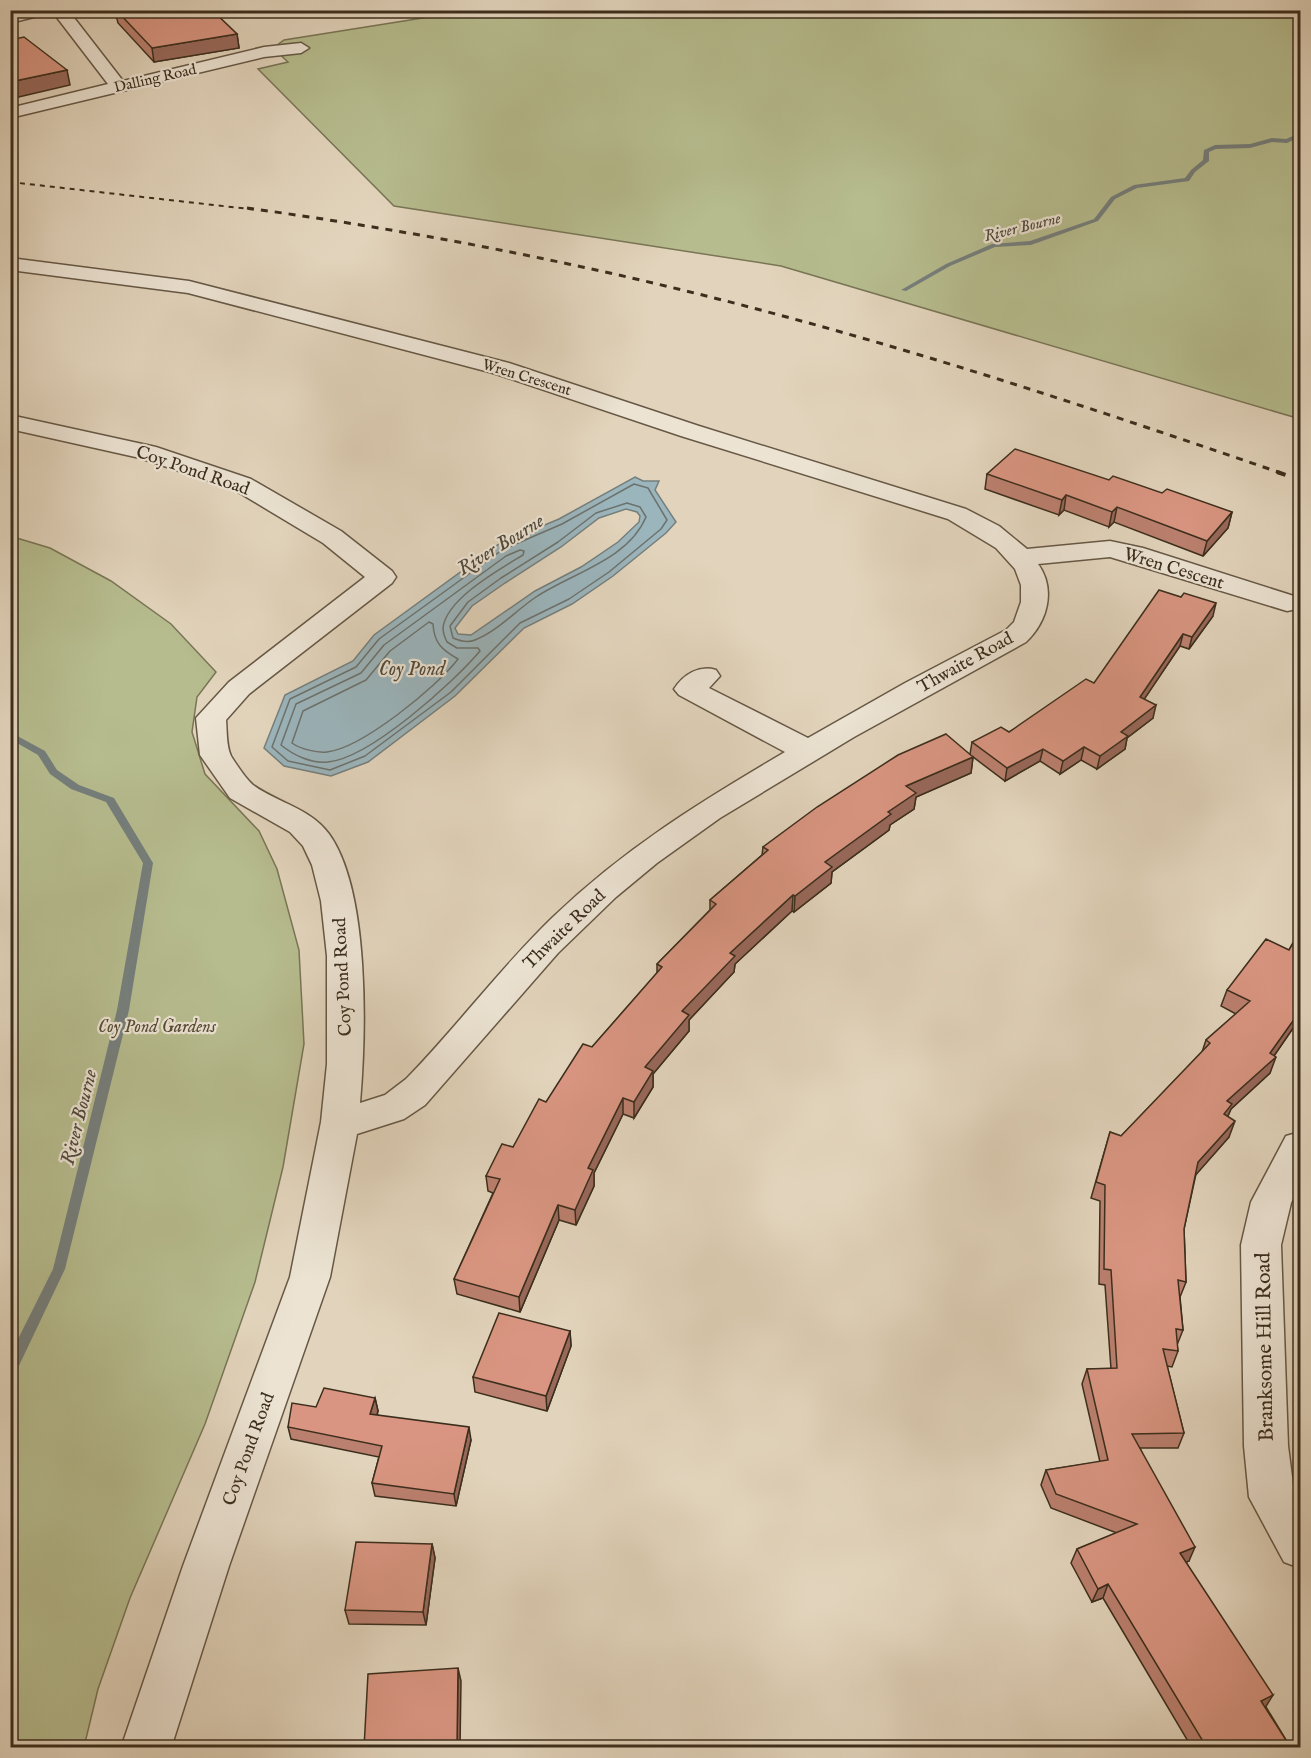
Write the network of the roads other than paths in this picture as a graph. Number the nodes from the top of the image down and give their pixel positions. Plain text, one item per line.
1 (44, 10) edge
2 (58, 10) edge
3 (10, 18) edge
4 (300, 48) dead end
5 (118, 86) junction
6 (10, 113) edge
7 (10, 264) edge
8 (10, 422) edge
9 (1022, 557) junction
10 (1287, 603) dead end
11 (688, 690) dead end
12 (808, 752) junction
13 (340, 1122) junction
14 (1300, 1147) edge
15 (1300, 1546) edge
16 (146, 1748) edge

1 - 3 street
2 - 5 street
4 - 5 street, Dalling Road
5 - 6 street, Dalling Road
7 - 9 street, Wren Crescent
8 - 13 street, Coy Pond Road
9 - 10 street, Wren Cescent
9 - 12 street, Thwaite Road
11 - 12 street
12 - 13 street, Thwaite Road
13 - 16 street, Coy Pond Road
14 - 15 street, Branksome Hill Road

